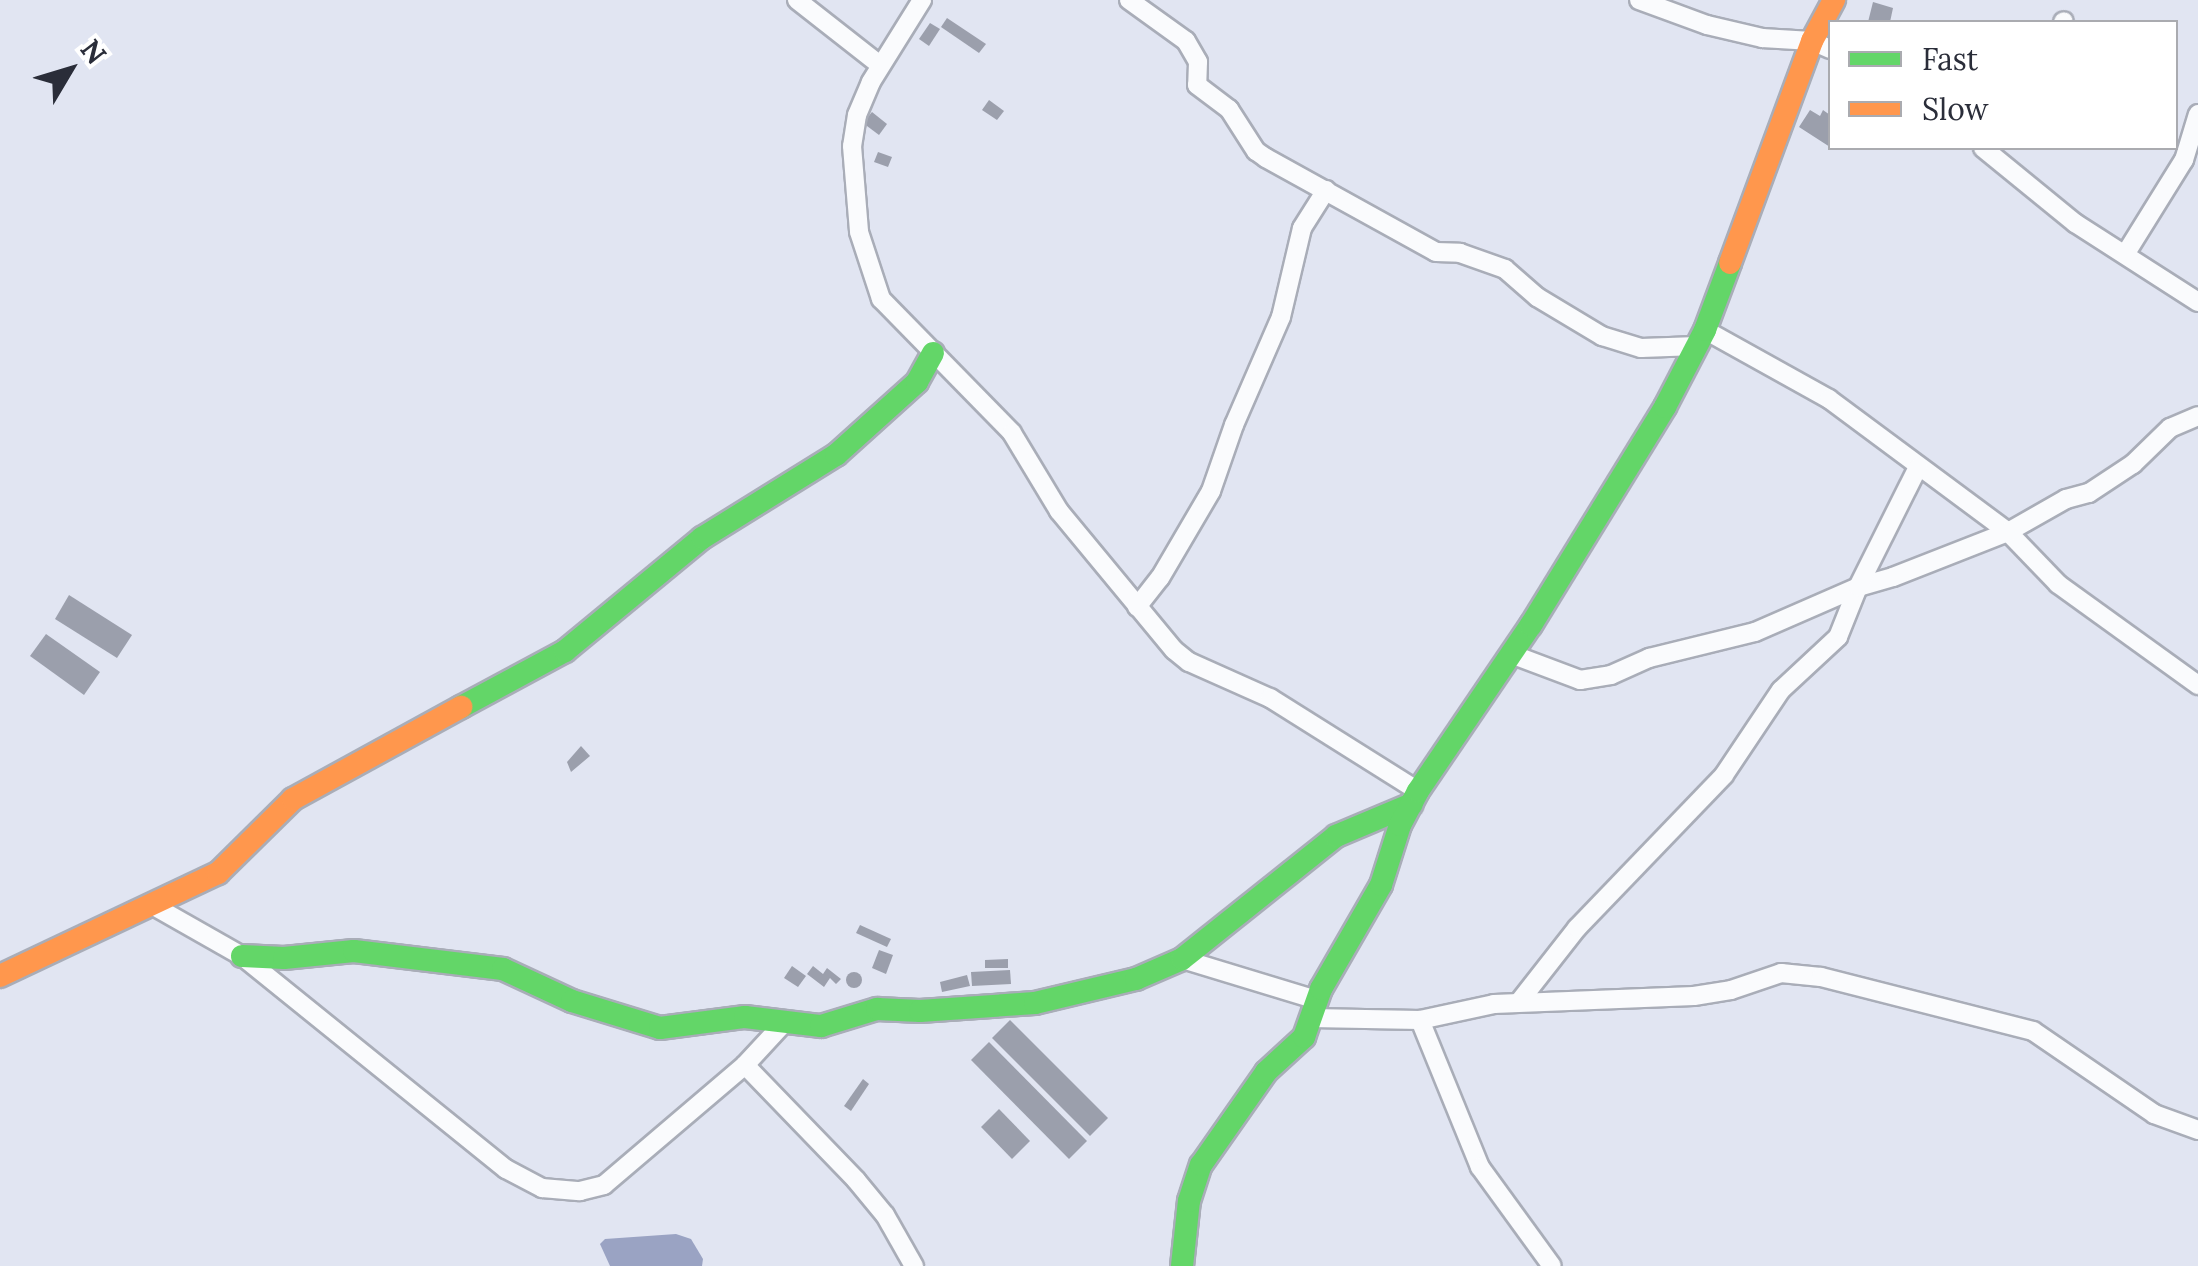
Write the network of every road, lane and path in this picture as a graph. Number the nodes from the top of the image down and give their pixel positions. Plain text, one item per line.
1 (797, 0) edge
2 (922, 0) edge
3 (1129, 0) edge
4 (1639, 0) edge
5 (1828, 21) edge
6 (1821, 45) edge
7 (880, 65) junction
8 (2198, 114) edge
9 (1985, 150) edge
10 (1326, 190) junction
11 (2126, 253) junction
12 (2198, 302) edge
13 (1701, 338) junction
14 (933, 353) junction
15 (2198, 416) edge
16 (1918, 467) junction
17 (2008, 532) junction
18 (1858, 586) junction
19 (1138, 607) junction
20 (1512, 654) junction
21 (2198, 685) edge
22 (1415, 798) junction
23 (154, 906) junction
24 (242, 956) junction
25 (1182, 959) junction
26 (0, 976) edge
27 (1519, 1002) junction
28 (1314, 1009) junction
29 (1420, 1020) junction
30 (784, 1023) junction
31 (745, 1065) junction
32 (2198, 1130) edge
33 (914, 1266) edge
34 (1182, 1266) edge
35 (1552, 1266) edge

1 - 7 street
2 - 7 street
3 - 10 street
4 - 6 street
5 - 6 street
6 - 13 street
7 - 14 street
8 - 11 street
9 - 11 street
10 - 13 street
10 - 19 street
11 - 12 street
13 - 16 street
13 - 20 street
14 - 19 street
14 - 23 street
15 - 17 street
16 - 17 street
16 - 18 street
17 - 18 street
17 - 21 street
18 - 20 street
18 - 27 street
19 - 22 street
20 - 22 street
22 - 25 street
22 - 28 street
23 - 24 street
23 - 26 street
24 - 30 street
24 - 31 street
25 - 28 street
25 - 30 street
27 - 29 street
27 - 32 street
28 - 29 street
28 - 34 street
29 - 35 street
30 - 31 street
31 - 33 street

